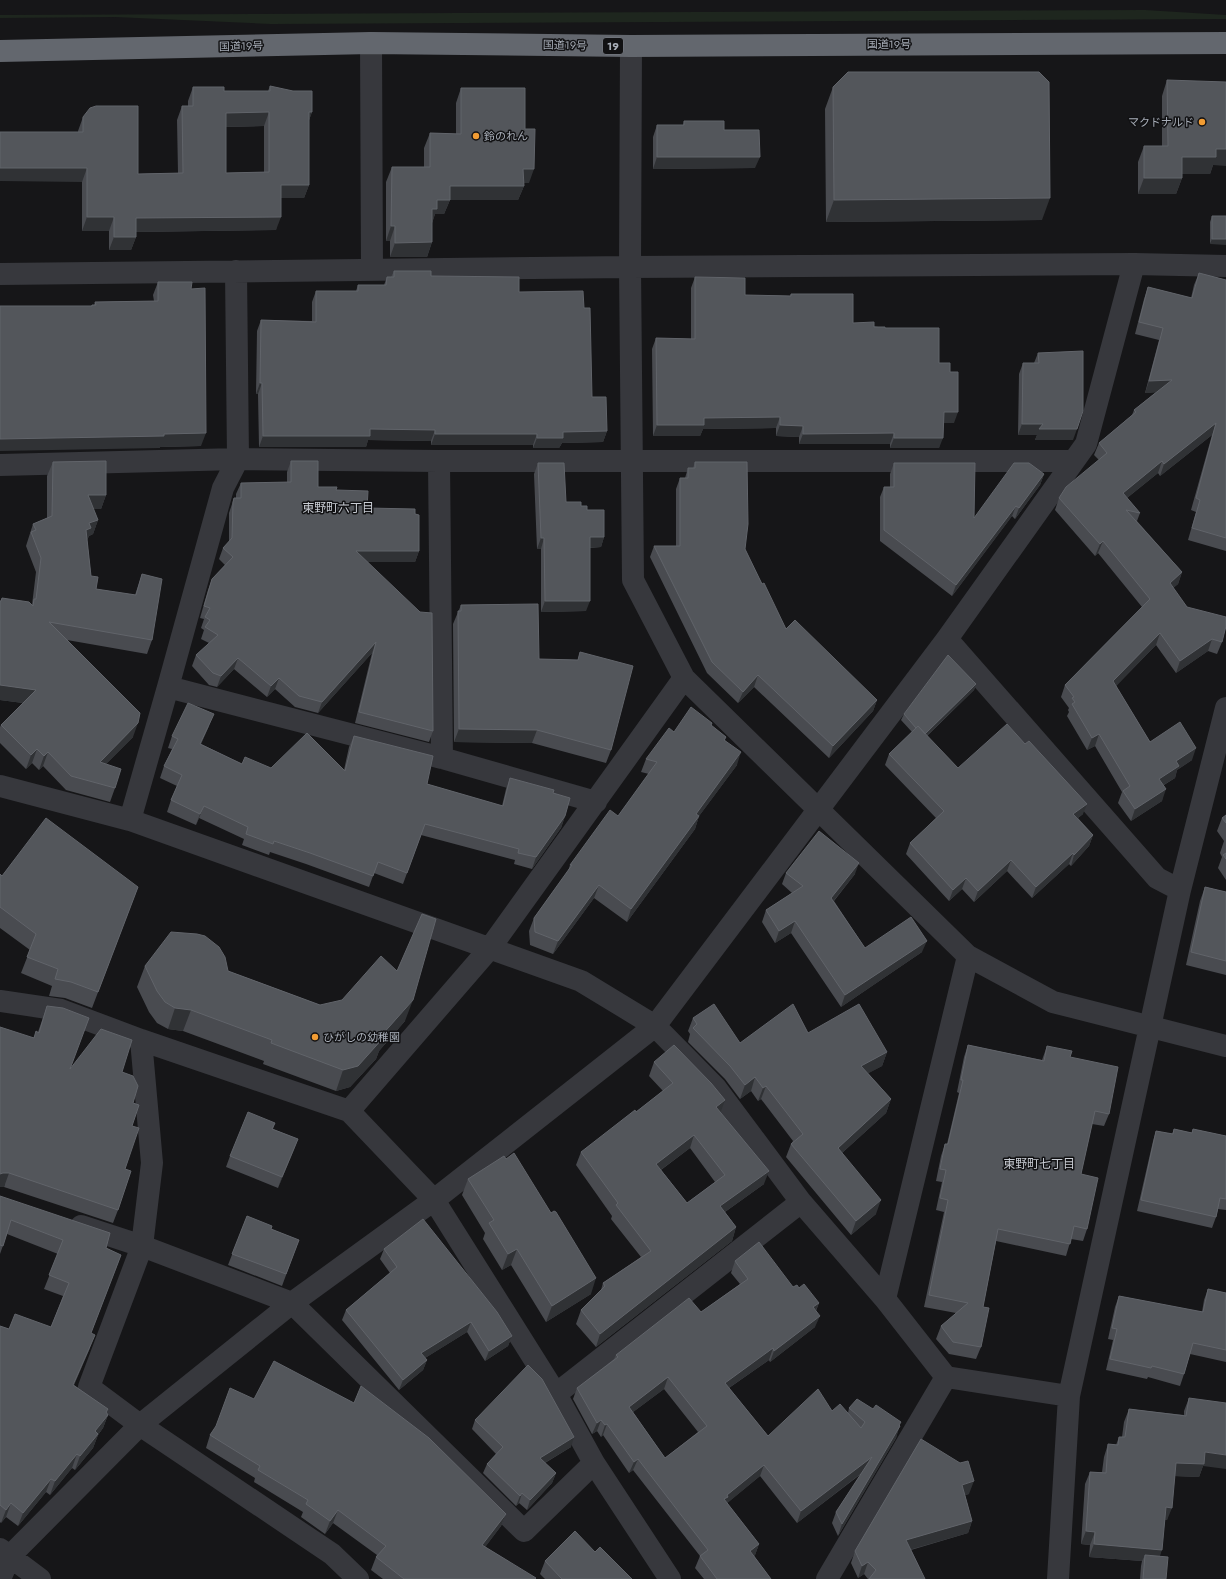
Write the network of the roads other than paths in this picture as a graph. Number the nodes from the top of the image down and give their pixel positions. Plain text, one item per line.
1 (372, 43) junction
2 (1226, 43) edge
3 (631, 46) junction
4 (0, 51) edge
5 (1134, 264) junction
6 (1226, 266) edge
7 (630, 267) junction
8 (372, 269) junction
9 (236, 271) junction
10 (0, 274) edge
11 (238, 459) junction
12 (633, 460) junction
13 (439, 461) junction
14 (1073, 461) junction
15 (0, 465) edge
16 (947, 639) junction
17 (684, 678) junction
18 (168, 688) junction
19 (1226, 708) edge
20 (442, 758) junction
21 (0, 786) edge
22 (596, 802) junction
23 (818, 809) junction
24 (130, 820) junction
25 (1180, 890) junction
26 (490, 948) junction
27 (968, 956) junction
28 (0, 1001) edge
29 (655, 1026) junction
30 (1149, 1026) junction
31 (141, 1040) junction
32 (1226, 1046) edge
33 (349, 1111) junction
34 (434, 1200) junction
35 (801, 1202) junction
36 (60, 1219) edge
37 (142, 1246) junction
38 (885, 1299) junction
39 (292, 1303) junction
40 (946, 1377) junction
41 (556, 1394) junction
42 (1069, 1396) junction
43 (140, 1425) junction
44 (594, 1463) junction
45 (5, 1553) edge
46 (0, 1579) edge
47 (40, 1579) edge
48 (358, 1579) edge
49 (670, 1579) edge
50 (827, 1579) edge
51 (1058, 1579) edge

1 - 3 highway, 国道19号 / 19
1 - 4 highway, 国道19号 / 19
1 - 8 street
2 - 3 highway, 国道19号 / 19
3 - 7 street
5 - 6 street
5 - 7 street
5 - 14 street
7 - 8 street
7 - 12 street
8 - 9 street
9 - 10 street
9 - 11 street
11 - 13 street
11 - 15 street
11 - 18 street
12 - 13 street
12 - 14 street
12 - 17 street
13 - 20 street
14 - 16 street
16 - 23 street
16 - 25 street
17 - 22 street
17 - 23 street
18 - 20 street
18 - 24 street
19 - 25 street
20 - 22 street
21 - 24 street
22 - 26 street
23 - 27 street
23 - 29 street
24 - 26 street
25 - 30 street
26 - 29 street
26 - 33 street
27 - 30 street
27 - 38 street
28 - 31 street
29 - 34 street
29 - 35 street
30 - 32 street
30 - 42 street
31 - 33 street
31 - 37 street
33 - 34 street
34 - 39 street
34 - 41 street
35 - 38 street
35 - 41 street
36 - 37 street
37 - 39 street
37 - 43 street
38 - 40 street
39 - 43 street
39 - 44 street
40 - 42 street
40 - 50 street
41 - 44 street
42 - 51 street
43 - 45 street
43 - 48 street
44 - 49 street
45 - 46 street
45 - 47 street

